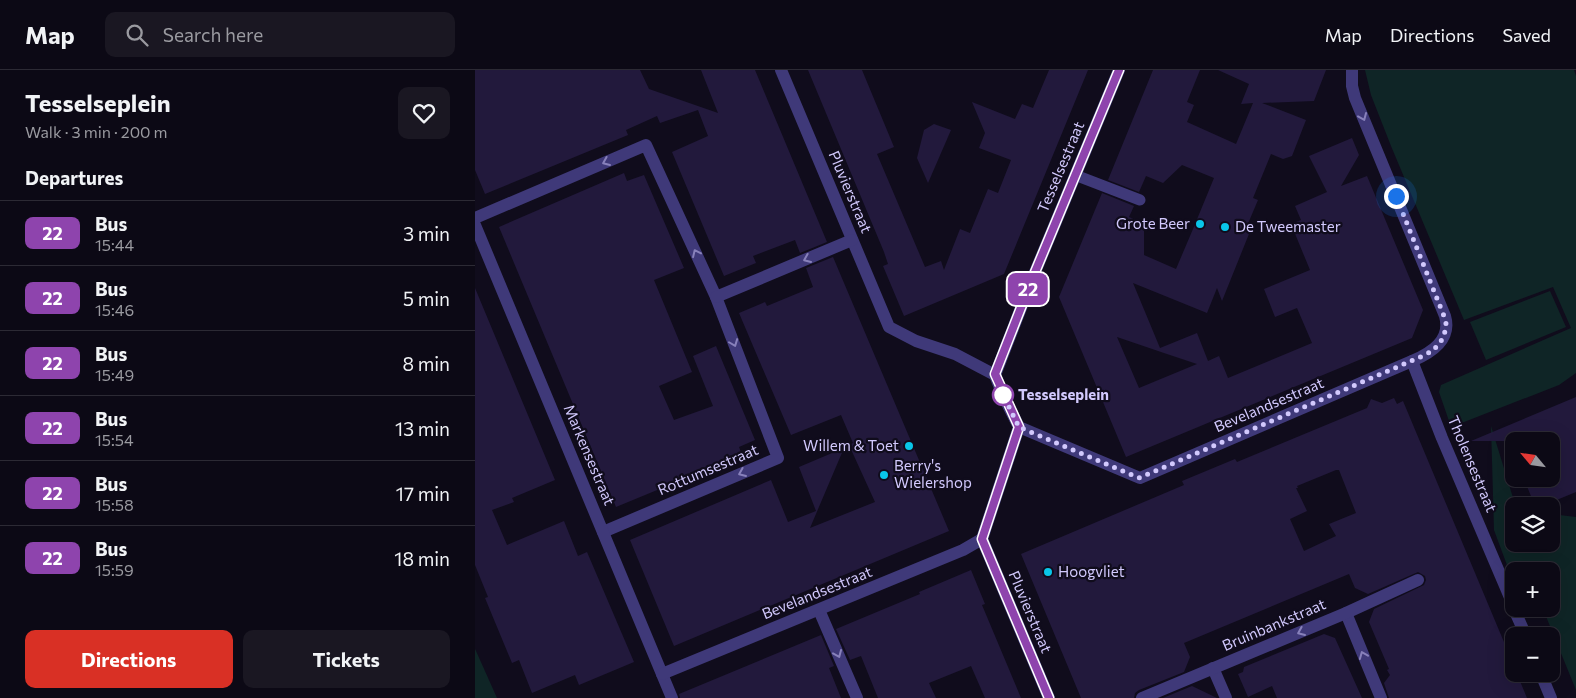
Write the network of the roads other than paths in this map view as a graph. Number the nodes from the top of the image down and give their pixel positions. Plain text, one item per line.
1 (781, 70) edge
2 (1119, 70) edge
3 (1352, 70) edge
4 (1075, 175) junction
5 (1140, 200) dead end
6 (475, 218) edge
7 (475, 225) edge
8 (852, 240) junction
9 (716, 297) junction
10 (1412, 361) junction
11 (995, 374) junction
12 (1019, 427) junction
13 (603, 532) junction
14 (982, 539) junction
15 (1418, 580) dead end
16 (1505, 587) edge
17 (819, 610) junction
18 (1345, 613) junction
19 (1213, 668) junction
20 (662, 674) junction
21 (1544, 682) edge
22 (672, 698) edge
23 (857, 698) edge
24 (1049, 698) edge
25 (1142, 698) edge
26 (1226, 698) edge
27 (1381, 698) edge
28 (1551, 698) edge

1 - 8 street, Pluvierstraat
2 - 4 street, Tesselsestraat
3 -> 10 street, Bevelandsestraat
4 - 5 lane
4 - 11 street, Tesselsestraat
9 -> 6 street, Rottumsestraat
7 - 13 street, Markensestraat
8 -> 9 street
8 - 11 street, Pluvierstraat
9 -> 13 street, Rottumsestraat
10 - 12 street, Bevelandsestraat
10 - 16 street, Tholensestraat
11 - 12 street
12 - 14 street
13 - 20 street, Markensestraat
14 - 17 street, Bevelandsestraat
14 - 24 street, Pluvierstraat
15 - 18 street, Bruinbankstraat
17 - 20 street, Bevelandsestraat
17 -> 23 street
18 -> 19 street, Bruinbankstraat
27 -> 18 street
19 - 25 street, Bruinbankstraat
19 - 26 street
20 - 22 street, Markensestraat
21 - 28 street

